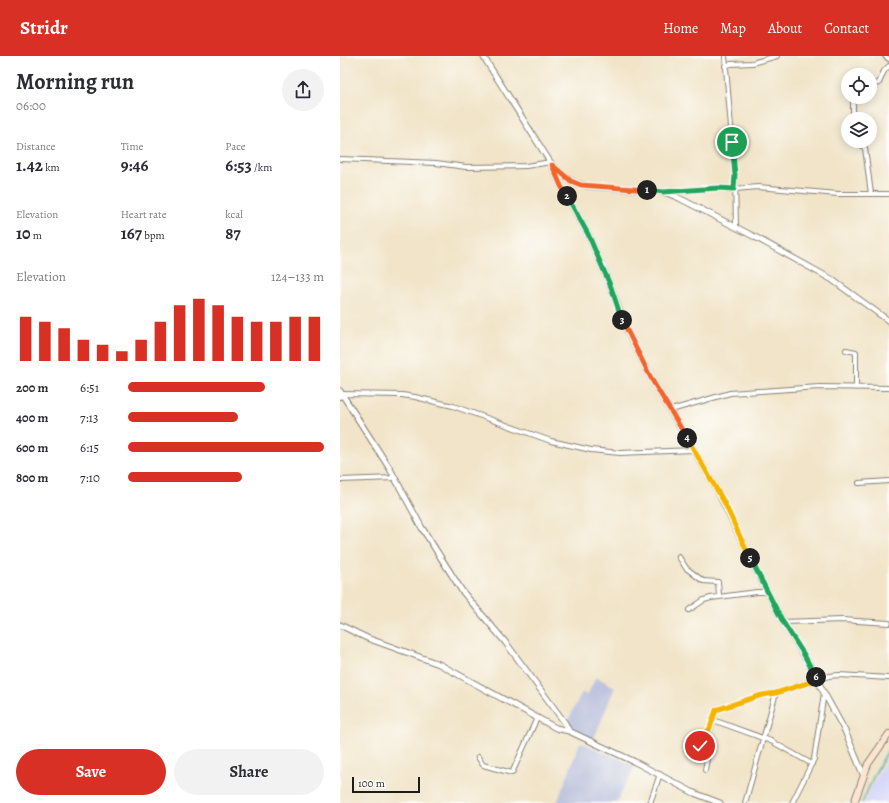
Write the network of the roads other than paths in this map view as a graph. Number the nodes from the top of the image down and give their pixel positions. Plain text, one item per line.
1 (483, 56) edge
2 (725, 56) edge
3 (777, 56) edge
4 (885, 56) edge
5 (889, 59) edge
6 (725, 66) junction
7 (889, 66) edge
8 (877, 83) edge
9 (865, 148) edge
10 (340, 159) edge
11 (552, 164) junction
12 (734, 189) junction
13 (663, 192) junction
14 (871, 194) junction
15 (889, 194) edge
16 (736, 227) junction
17 (889, 321) edge
18 (846, 350) dead end
19 (856, 388) junction
20 (889, 388) edge
21 (341, 394) edge
22 (671, 410) junction
23 (695, 450) junction
24 (395, 478) junction
25 (340, 480) edge
26 (889, 481) edge
27 (859, 483) dead end
28 (679, 557) dead end
29 (768, 592) junction
30 (719, 596) junction
31 (689, 610) dead end
32 (783, 622) junction
33 (889, 623) edge
34 (340, 625) edge
35 (889, 678) edge
36 (817, 680) junction
37 (776, 693) junction
38 (824, 693) junction
39 (537, 718) junction
40 (713, 720) junction
41 (569, 731) junction
42 (889, 734) edge
43 (763, 738) junction
44 (478, 756) dead end
45 (812, 764) junction
46 (705, 770) dead end
47 (660, 774) junction
48 (863, 774) junction
49 (650, 803) edge
50 (720, 803) edge
51 (745, 803) edge
52 (792, 803) edge
53 (854, 803) edge

1 - 11 street
2 - 6 street
3 - 6 street
4 - 5 street
6 - 12 street
7 - 8 street
9 - 14 street
10 - 11 street
11 - 13 street
11 - 22 street
12 - 13 street
12 - 14 street
12 - 16 street
13 - 16 street
14 - 15 street
16 - 17 street
18 - 19 street
19 - 20 street
19 - 22 street
21 - 23 street
21 - 24 street
22 - 23 street
23 - 29 street
24 - 25 street
24 - 41 street
26 - 27 street
28 - 30 street
29 - 30 street
29 - 32 street
30 - 31 street
32 - 33 street
32 - 36 street
34 - 39 street
35 - 36 street
36 - 37 street
36 - 38 street
37 - 40 street
37 - 43 street
38 - 45 street
38 - 48 street
39 - 41 street
39 - 44 street
40 - 43 street
40 - 46 street
41 - 47 street
42 - 48 main road
43 - 45 street
43 - 51 street
45 - 52 street
47 - 49 street
47 - 50 street
48 - 53 main road

